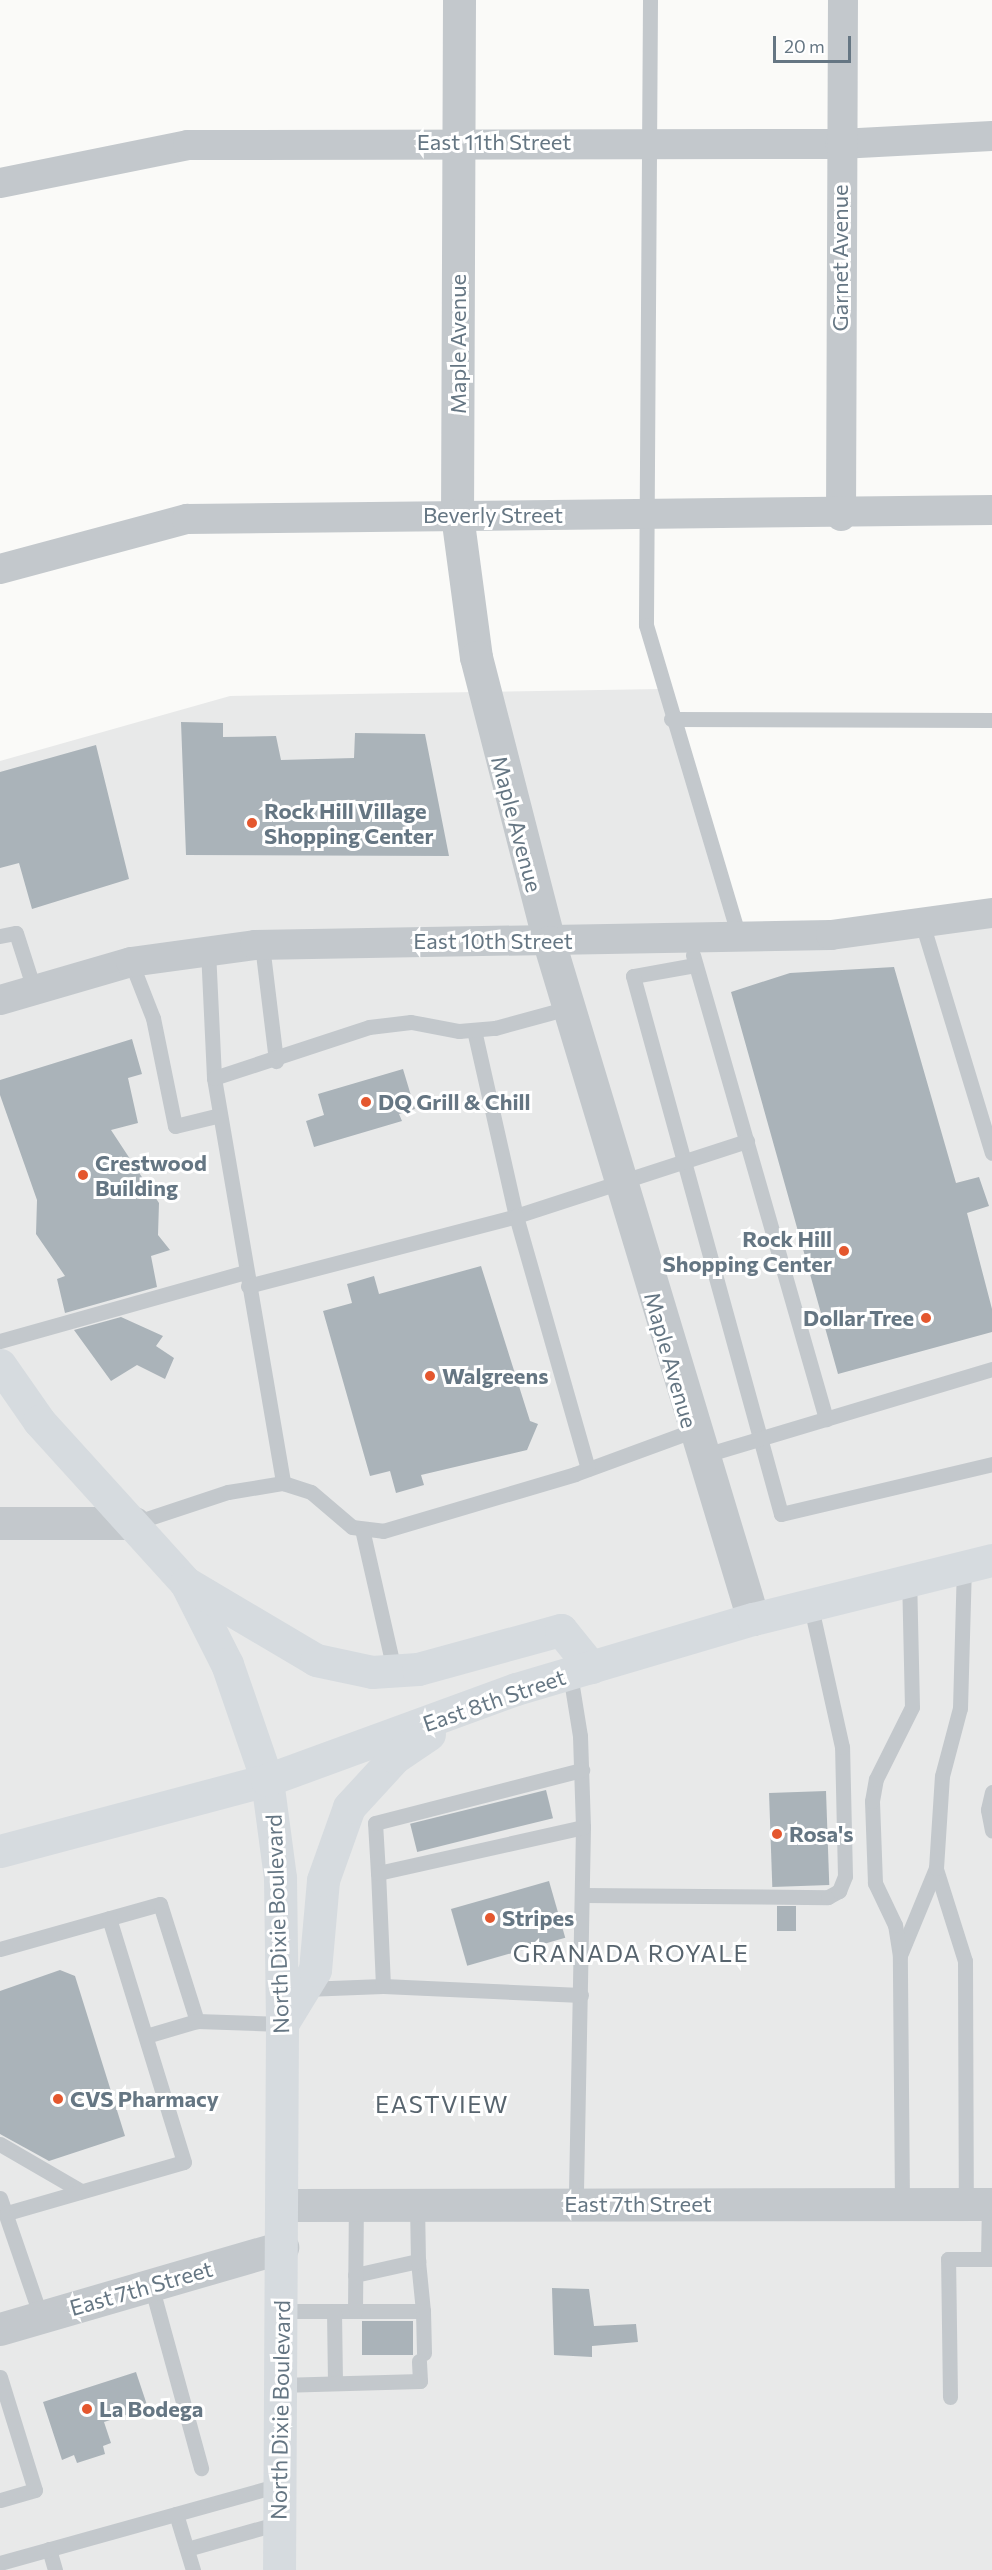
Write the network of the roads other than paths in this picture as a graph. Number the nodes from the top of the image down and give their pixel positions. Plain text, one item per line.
1 (459, 0) edge
2 (650, 0) edge
3 (843, 0) edge
4 (992, 136) edge
5 (459, 142) junction
6 (650, 143) junction
7 (840, 144) junction
8 (0, 183) edge
9 (992, 510) edge
10 (457, 515) junction
11 (646, 515) junction
12 (841, 516) junction
13 (0, 569) edge
14 (671, 719) junction
15 (992, 720) edge
16 (992, 914) edge
17 (923, 926) junction
18 (0, 936) edge
19 (739, 936) junction
20 (549, 942) junction
21 (262, 945) junction
22 (208, 950) junction
23 (692, 951) junction
24 (131, 962) junction
25 (34, 989) junction
26 (0, 1000) edge
27 (568, 1008) junction
28 (474, 1030) junction
29 (276, 1061) junction
30 (214, 1078) junction
31 (220, 1115) junction
32 (988, 1123) edge
33 (747, 1141) junction
34 (992, 1153) edge
35 (683, 1163) junction
36 (620, 1185) junction
37 (516, 1216) junction
38 (247, 1279) junction
39 (0, 1341) edge
40 (0, 1365) edge
41 (992, 1369) edge
42 (826, 1419) junction
43 (759, 1438) junction
44 (696, 1444) junction
45 (992, 1464) edge
46 (588, 1469) junction
47 (283, 1483) junction
48 (134, 1522) junction
49 (0, 1523) edge
50 (362, 1529) junction
51 (978, 1563) edge
52 (909, 1579) junction
53 (186, 1583) junction
54 (810, 1603) junction
55 (753, 1619) junction
56 (394, 1670) junction
57 (581, 1670) junction
58 (468, 1708) junction
59 (582, 1770) junction
60 (267, 1780) junction
61 (992, 1792) edge
62 (583, 1827) junction
63 (992, 1831) edge
64 (0, 1851) edge
65 (936, 1868) junction
66 (378, 1873) junction
67 (583, 1895) junction
68 (109, 1918) junction
69 (0, 1948) edge
70 (900, 1956) junction
71 (383, 1986) junction
72 (305, 1989) junction
73 (581, 1995) junction
74 (197, 2021) junction
75 (282, 2024) junction
76 (146, 2036) junction
77 (0, 2144) edge
78 (81, 2191) junction
79 (0, 2198) edge
80 (417, 2204) junction
81 (576, 2204) junction
82 (902, 2204) junction
83 (982, 2204) edge
84 (284, 2205) junction
85 (356, 2205) junction
86 (7, 2213) junction
87 (282, 2247) junction
88 (990, 2259) edge
89 (418, 2261) junction
90 (355, 2275) junction
91 (151, 2285) junction
92 (281, 2311) junction
93 (355, 2311) junction
94 (423, 2311) junction
95 (334, 2312) junction
96 (41, 2317) junction
97 (0, 2329) edge
98 (0, 2377) edge
99 (335, 2383) junction
100 (279, 2385) junction
101 (950, 2397) dead end
102 (5, 2413) edge
103 (201, 2468) dead end
104 (279, 2485) junction
105 (0, 2500) edge
106 (176, 2514) junction
107 (279, 2523) junction
108 (49, 2549) junction
109 (187, 2549) junction
110 (0, 2563) edge
111 (55, 2570) edge
112 (193, 2570) edge
113 (279, 2570) edge

1 - 5 street, Maple Avenue
2 - 6 lane
3 - 7 street, Garnet Avenue
4 - 7 street, East 11th Street
5 - 6 street, East 11th Street
5 - 8 street, East 11th Street
5 - 10 street, Maple Avenue
6 - 7 street, East 11th Street
6 - 11 lane
7 - 12 street, Garnet Avenue
9 - 12 street, Beverly Street
10 - 11 street, Beverly Street
10 - 13 street, Beverly Street
10 - 20 street, Maple Avenue
11 - 12 street, Beverly Street
11 - 14 lane
14 - 15 lane
14 - 19 lane
16 - 17 street, East 10th Street
17 - 19 street, East 10th Street
17 - 32 lane
18 - 25 lane
19 - 23 street, East 10th Street
20 - 21 street, East 10th Street
20 - 23 street, East 10th Street
20 - 27 street, Maple Avenue
21 - 22 street, East 10th Street
21 - 29 lane
22 - 24 street, East 10th Street
22 - 30 lane
23 - 33 lane
23 - 35 lane
24 - 25 street, East 10th Street
24 - 31 lane
25 - 26 street, East 10th Street
27 - 28 lane
27 - 36 street, Maple Avenue
28 - 29 lane
28 - 37 lane
29 - 30 lane
30 - 31 lane
31 - 38 lane
32 - 34 lane
33 - 35 lane
33 - 42 lane
35 - 36 lane
35 - 43 lane
36 - 37 lane
36 - 44 street, Maple Avenue
37 - 38 lane
37 - 46 lane
38 - 39 lane
38 - 47 lane
40 - 48 main road, North Dixie Boulevard
41 - 42 lane
42 - 43 lane
43 - 44 lane
43 - 45 lane
44 - 46 lane
44 - 55 street, Maple Avenue
46 - 50 lane
47 - 48 lane
47 - 50 lane
48 - 49 street
48 - 53 main road, North Dixie Boulevard
50 - 56 lane
51 - 52 main road, East 8th Street
51 - 65 lane
52 - 54 main road, East 8th Street
52 - 70 lane
53 - 56 main road
53 - 60 main road, North Dixie Boulevard
54 - 55 main road, East 8th Street
54 - 67 lane
55 - 57 main road, East 8th Street
56 - 57 main road
57 - 58 main road, East 8th Street
57 - 59 lane
58 - 60 main road, East 8th Street
58 - 72 main road
59 - 62 lane
59 - 66 lane
60 - 64 main road, East 8th Street
60 - 75 main road, North Dixie Boulevard
61 - 63 lane
62 - 66 lane
62 - 67 lane
65 - 70 lane
65 - 83 lane
66 - 71 lane
67 - 73 lane
68 - 69 lane
68 - 74 lane
68 - 76 lane
70 - 82 lane
71 - 72 lane
71 - 73 lane
72 - 75 main road
73 - 81 lane
74 - 75 lane
74 - 76 lane
75 - 84 main road, North Dixie Boulevard
76 - 78 lane
77 - 78 lane
78 - 86 lane
79 - 86 lane
80 - 81 street, East 7th Street
80 - 85 street, East 7th Street
80 - 89 lane
81 - 82 street, East 7th Street
82 - 83 street, East 7th Street
83 - 88 lane
84 - 85 street, East 7th Street
84 - 87 main road, North Dixie Boulevard
85 - 90 lane
86 - 96 lane
87 - 91 street, East 7th Street
87 - 92 main road, North Dixie Boulevard
88 - 101 lane
89 - 90 lane
89 - 94 lane
90 - 93 lane
91 - 96 street, East 7th Street
91 - 103 lane
92 - 95 lane
92 - 100 main road, North Dixie Boulevard
93 - 94 lane
93 - 95 lane
94 - 99 lane
95 - 99 lane
96 - 97 street, East 7th Street
98 - 102 lane
99 - 100 lane
100 - 104 main road, North Dixie Boulevard
102 - 105 lane
104 - 106 lane
104 - 107 main road, North Dixie Boulevard
106 - 108 lane
106 - 109 lane
107 - 109 lane
107 - 113 main road, North Dixie Boulevard
108 - 110 lane
108 - 111 lane
109 - 112 lane

